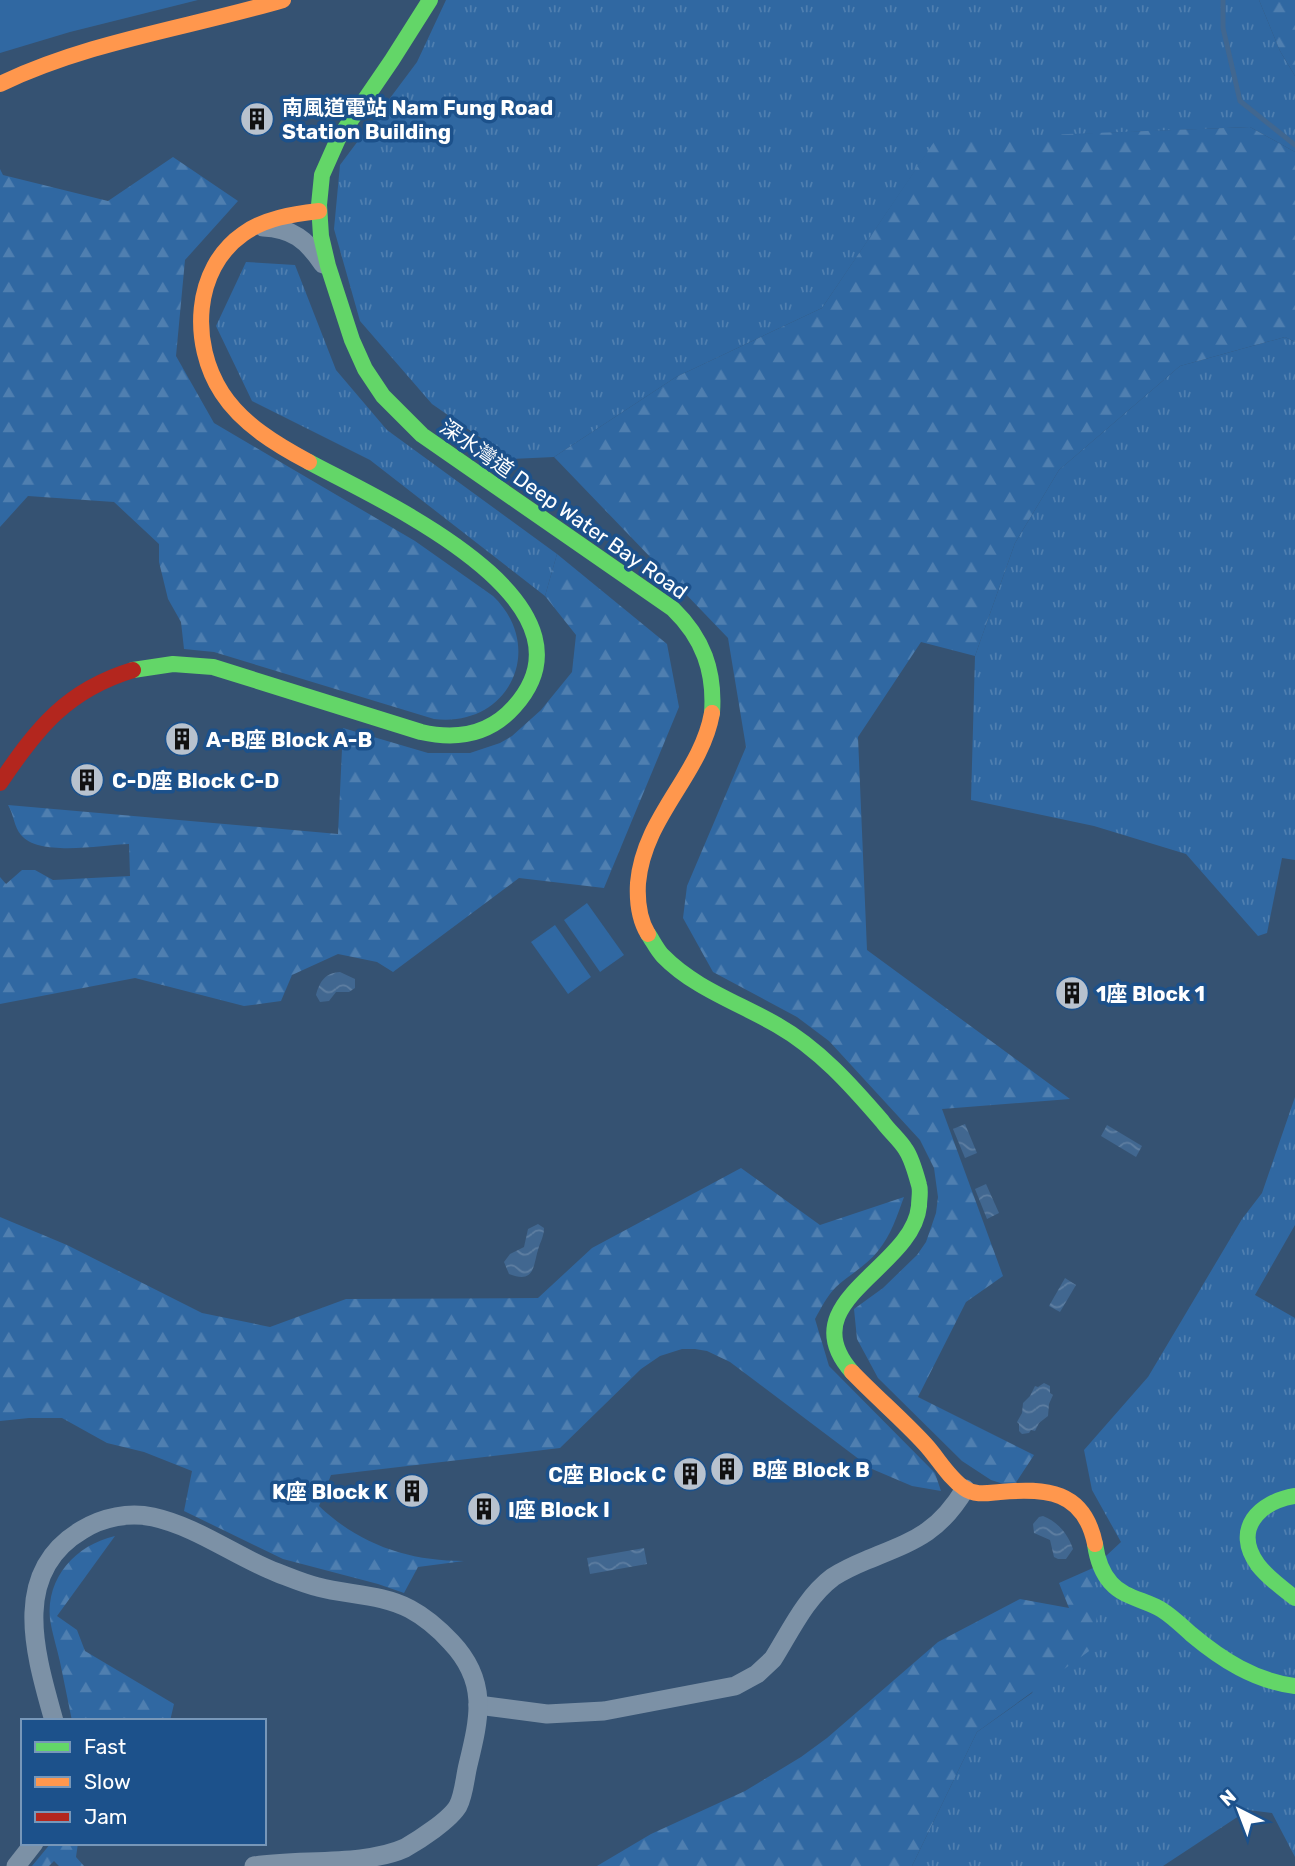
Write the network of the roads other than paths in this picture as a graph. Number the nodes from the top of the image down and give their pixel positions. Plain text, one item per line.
1 (260, 0) edge
2 (283, 0) edge
3 (415, 0) edge
4 (430, 0) edge
5 (233, 14) junction
6 (401, 50) junction
7 (0, 84) edge
8 (319, 211) junction
9 (247, 231) junction
10 (330, 273) junction
11 (0, 783) edge
12 (965, 1489) junction
13 (1295, 1496) edge
14 (1295, 1598) edge
15 (1295, 1686) edge
16 (478, 1705) junction
17 (53, 1719) edge
18 (32, 1845) edge
19 (16, 1866) edge
20 (254, 1866) edge

1 - 5 street
2 - 5 street
3 - 6 street, 深水灣道 Deep Water Bay Road
4 - 6 street, 深水灣道 Deep Water Bay Road
5 - 7 street
6 - 8 street, 深水灣道 Deep Water Bay Road
8 - 9 street
8 - 10 street, 深水灣道 Deep Water Bay Road
9 - 10 street
9 - 11 street
10 - 12 street, 深水灣道 Deep Water Bay Road
12 - 15 street
12 - 16 street
13 - 14 street
16 - 17 street
16 - 20 street
18 - 19 street

